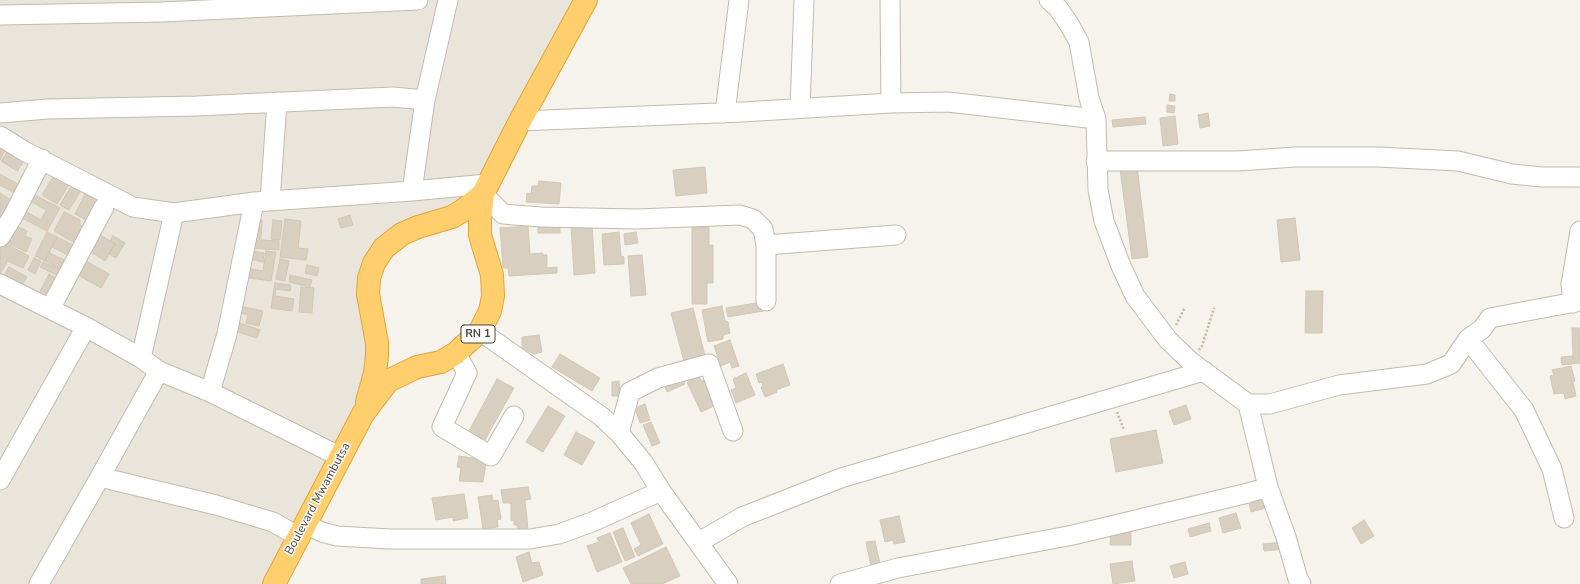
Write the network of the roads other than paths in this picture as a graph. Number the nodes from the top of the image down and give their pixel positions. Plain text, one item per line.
1 (418, 0) edge
2 (448, 0) edge
3 (586, 0) edge
4 (739, 0) edge
5 (804, 0) edge
6 (890, 0) edge
7 (1049, 0) edge
8 (162, 6) edge
9 (0, 15) edge
10 (425, 100) junction
11 (277, 102) junction
12 (891, 102) junction
13 (800, 108) junction
14 (725, 112) junction
15 (0, 113) edge
16 (1096, 119) junction
17 (520, 121) junction
18 (0, 136) edge
19 (42, 159) junction
20 (1096, 161) junction
21 (1580, 177) edge
22 (485, 189) junction
23 (412, 191) junction
24 (262, 201) junction
25 (104, 208) dead end
26 (174, 213) junction
27 (1580, 231) edge
28 (896, 235) dead end
29 (0, 237) edge
30 (766, 245) junction
31 (2, 290) edge
32 (766, 301) dead end
33 (1577, 302) edge
34 (50, 310) junction
35 (86, 327) junction
36 (480, 331) junction
37 (1468, 339) junction
38 (456, 353) junction
39 (141, 358) junction
40 (1197, 367) junction
41 (159, 371) junction
42 (210, 392) junction
43 (1248, 404) junction
44 (363, 414) junction
45 (514, 416) dead end
46 (733, 431) dead end
47 (619, 433) junction
48 (340, 457) junction
49 (100, 477) junction
50 (0, 480) edge
51 (1268, 487) junction
52 (661, 491) junction
53 (1564, 518) dead end
54 (302, 531) junction
55 (699, 542) junction
56 (39, 584) edge
57 (274, 584) edge
58 (728, 584) edge
59 (840, 584) edge
60 (1301, 584) edge

1 - 8 street
2 - 10 street
3 - 17 highway, RN 1
4 - 14 street
5 - 13 street
6 - 12 street
7 - 16 street
8 - 9 street
10 - 11 street
10 - 23 street
11 - 15 street
11 - 24 street
12 - 13 street
12 - 16 street
13 - 14 street
14 - 17 street
16 - 20 street
17 - 22 highway, RN 1
18 - 19 street
19 - 26 street
19 - 29 street
20 - 21 street
20 - 40 street
22 - 23 street
22 - 30 street
22 - 36 highway, Boulevard Mwambutsa / RN 1
22 - 44 highway, Boulevard Mwambutsa / RN 1
23 - 24 street
24 - 26 street
24 - 42 street
25 - 34 street
26 - 39 street
27 - 33 street
28 - 30 street
30 - 32 street
31 - 34 street
33 - 37 street
34 - 35 street
35 - 39 street
35 - 50 street
36 - 38 highway, Boulevard Mwambutsa / RN 1
36 - 47 street
37 - 43 street
37 - 53 street
38 - 44 highway, Boulevard Mwambutsa / RN 1
38 - 45 street
39 - 41 street
40 - 43 street
40 - 55 street
41 - 42 street
41 - 49 street
42 - 48 street
43 - 51 street
44 - 48 highway, Boulevard Mwambutsa / RN 1
46 - 47 street
47 - 52 street
48 - 54 highway, Boulevard Mwambutsa / RN 1
49 - 54 street
49 - 56 street
51 - 59 street
51 - 60 street
52 - 54 street
52 - 55 street
54 - 57 highway, Boulevard Mwambutsa / RN 1
55 - 58 street

